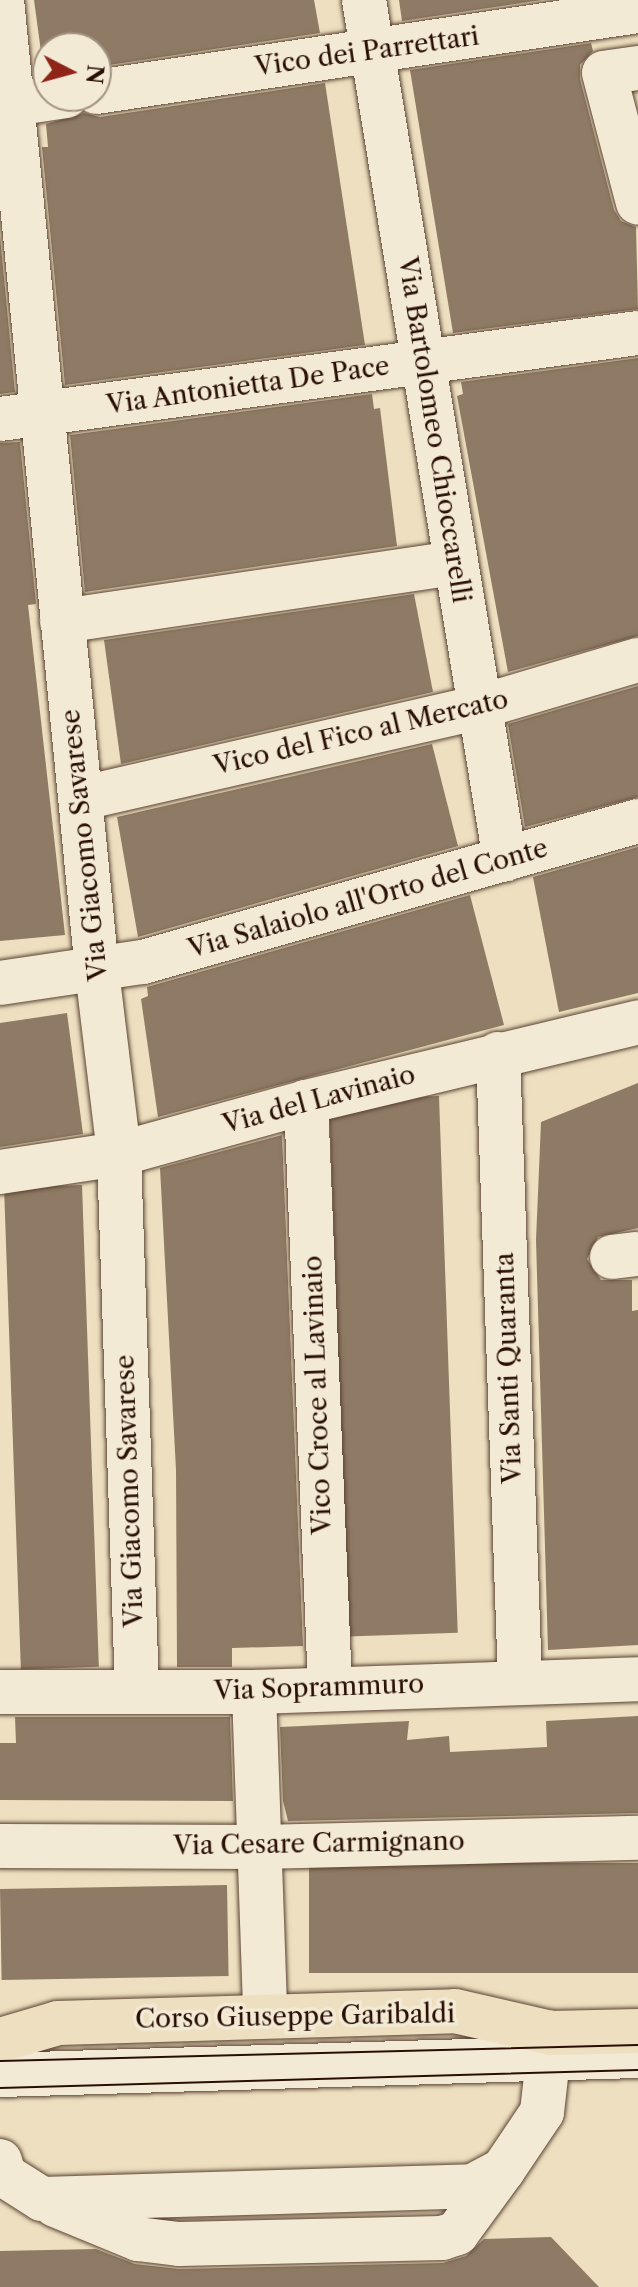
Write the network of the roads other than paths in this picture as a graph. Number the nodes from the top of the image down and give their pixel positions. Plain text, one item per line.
1 (2, 0) edge
2 (364, 0) edge
3 (638, 11) edge
4 (372, 52) junction
5 (638, 68) edge
6 (112, 90) edge
7 (32, 101) edge
8 (6, 105) edge
9 (638, 203) edge
10 (638, 333) edge
11 (424, 362) junction
12 (21, 417) edge
13 (455, 563) junction
14 (62, 621) junction
15 (638, 660) edge
16 (479, 707) junction
17 (83, 798) junction
18 (638, 821) edge
19 (505, 860) junction
20 (97, 971) junction
21 (0, 983) edge
22 (638, 1022) edge
23 (498, 1054) junction
24 (306, 1102) junction
25 (119, 1154) junction
26 (0, 1172) edge
27 (638, 1679) edge
28 (520, 1682) junction
29 (330, 1688) junction
30 (0, 1692) edge
31 (137, 1692) junction
32 (254, 1692) junction
33 (638, 1838) edge
34 (0, 1846) edge
35 (260, 1847) junction
36 (265, 2014) junction
37 (638, 2031) edge
38 (0, 2040) edge
39 (549, 2046) junction
40 (638, 2056) edge
41 (0, 2075) edge
42 (0, 2161) edge

1 - 8 street, Via Giacomo Savarese
2 - 4 street, Via Bartolomeo Chioccarelli
3 - 4 street, Vico dei Parrettari
4 - 6 street, Vico dei Parrettari
4 - 11 street, Via Bartolomeo Chioccarelli
5 - 9 street
7 - 8 street
8 - 12 street, Via Giacomo Savarese
10 - 11 street, Via Antonietta De Pace
11 - 12 street, Via Antonietta De Pace
11 - 13 street, Via Bartolomeo Chioccarelli
12 - 14 street, Via Giacomo Savarese
13 - 14 street
13 - 16 street, Via Bartolomeo Chioccarelli
14 - 17 street, Via Giacomo Savarese
15 - 16 street, Vico del Fico al Mercato
16 - 17 street, Vico del Fico al Mercato
16 - 19 street, Via Bartolomeo Chioccarelli
17 - 20 street, Via Giacomo Savarese
18 - 19 street, Via Salaiolo all'Orto del Conte
19 - 20 street, Via Salaiolo all'Orto del Conte
20 - 21 street, Via Salaiolo all'Orto del Conte
20 - 25 street, Via Giacomo Savarese
22 - 23 street, Via del Lavinaio
23 - 24 street, Via del Lavinaio
23 - 28 street, Via Santi Quaranta
24 - 25 street, Via del Lavinaio
24 - 29 street, Vico Croce al Lavinaio
25 - 26 street, Via del Lavinaio
25 - 31 street, Via Giacomo Savarese
27 - 28 street, Via Soprammuro
28 - 29 street, Via Soprammuro
29 - 32 street, Via Soprammuro
30 - 31 street, Via Soprammuro
31 - 32 street, Via Soprammuro
32 - 35 street
33 - 35 street, Via Cesare Carmignano
34 - 35 street, Via Cesare Carmignano
35 - 36 street
36 - 38 main road, Corso Giuseppe Garibaldi
36 - 39 main road, Corso Giuseppe Garibaldi
37 - 39 main road, Corso Giuseppe Garibaldi
39 - 40 street
39 - 41 street
39 - 42 street

